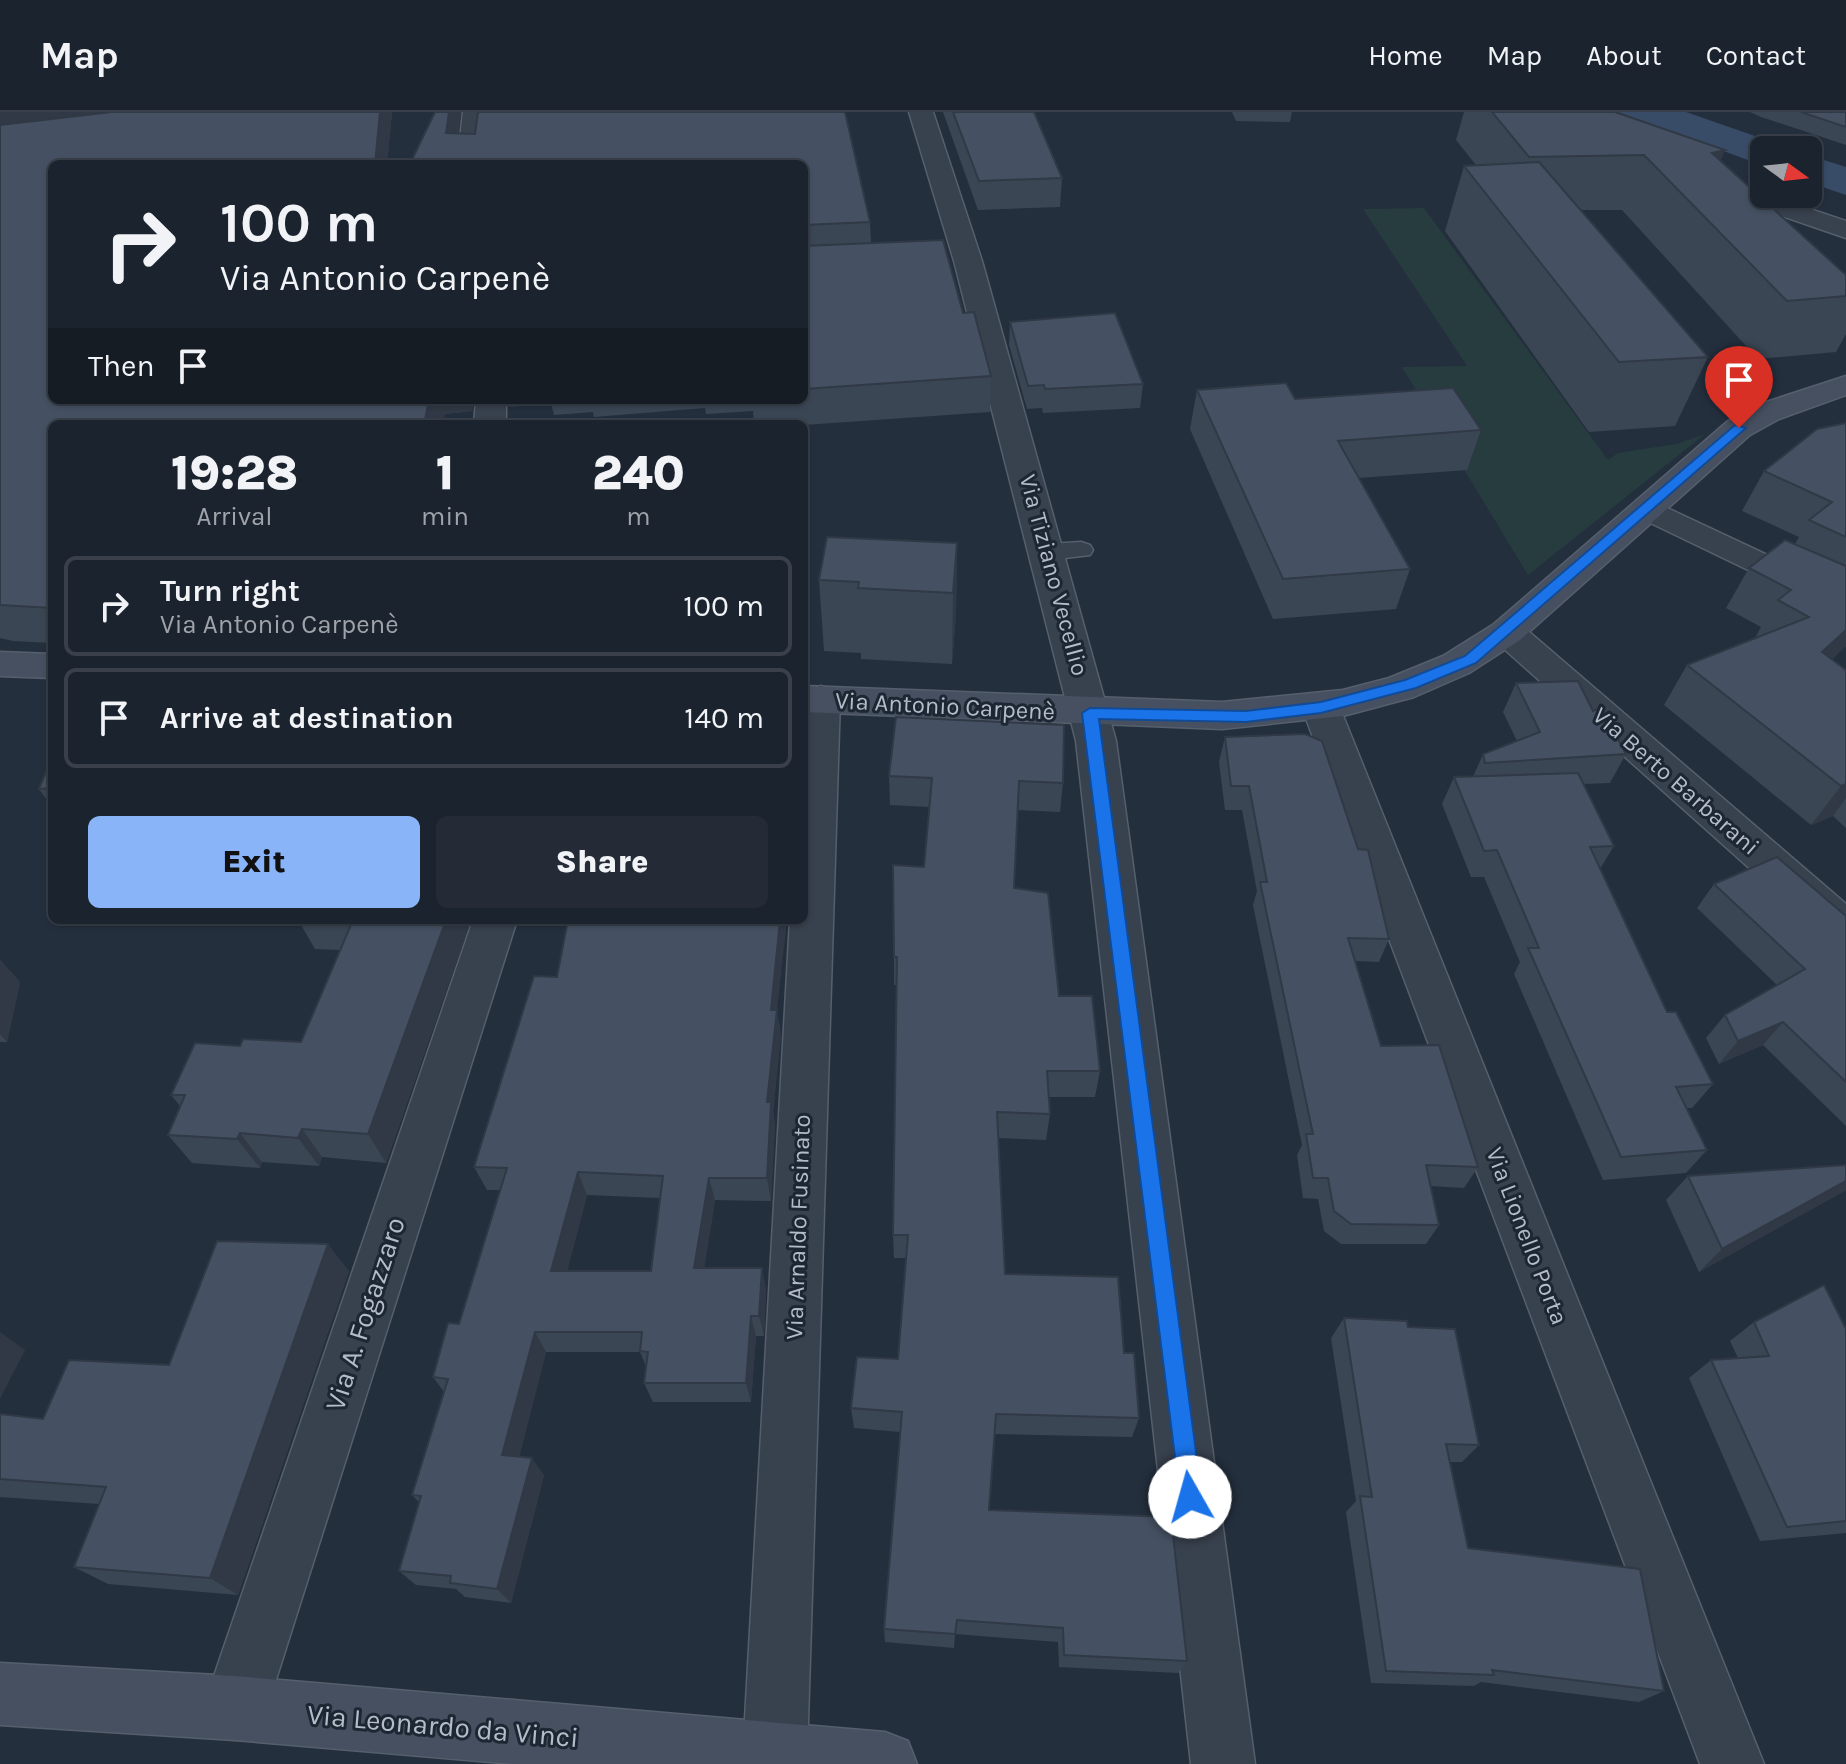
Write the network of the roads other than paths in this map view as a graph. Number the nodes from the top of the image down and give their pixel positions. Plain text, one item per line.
1 (475, 112) edge
2 (921, 112) edge
3 (469, 160) edge
4 (1693, 178) edge
5 (1846, 230) edge
6 (1846, 385) edge
7 (1648, 509) junction
8 (1081, 550) dead end
9 (1048, 552) junction
10 (1846, 606) edge
11 (1507, 632) junction
12 (0, 664) edge
13 (48, 666) edge
14 (812, 699) edge
15 (1321, 708) junction
16 (1090, 713) junction
17 (808, 813) edge
18 (494, 924) edge
19 (804, 924) edge
20 (1846, 929) edge
21 (0, 1694) edge
22 (235, 1708) junction
23 (775, 1754) junction
24 (885, 1764) edge
25 (1223, 1764) edge
26 (1732, 1764) edge

1 - 3 street
2 - 9 street, Via Tiziano Vecellio
4 - 5 street
6 - 7 street, Via Antonio Carpenè
7 - 10 street
7 - 11 street, Via Antonio Carpenè
8 - 9 lane
9 - 16 street, Via Tiziano Vecellio
11 - 15 street, Via Antonio Carpenè
11 - 20 street, Via Berto Barbarani
12 - 13 street
14 - 16 street, Via Antonio Carpenè
14 - 17 street, Via Arnaldo Fusinato
15 - 16 street, Via Antonio Carpenè
15 - 26 street, Via Lionello Porta
16 - 25 street, Via Tiziano Vecellio
18 - 22 street, Via A. Fogazzaro
19 - 23 street, Via Arnaldo Fusinato
21 - 22 street, Via Leonardo da Vinci
22 - 23 street, Via Leonardo da Vinci
23 - 24 street, Via Leonardo da Vinci

